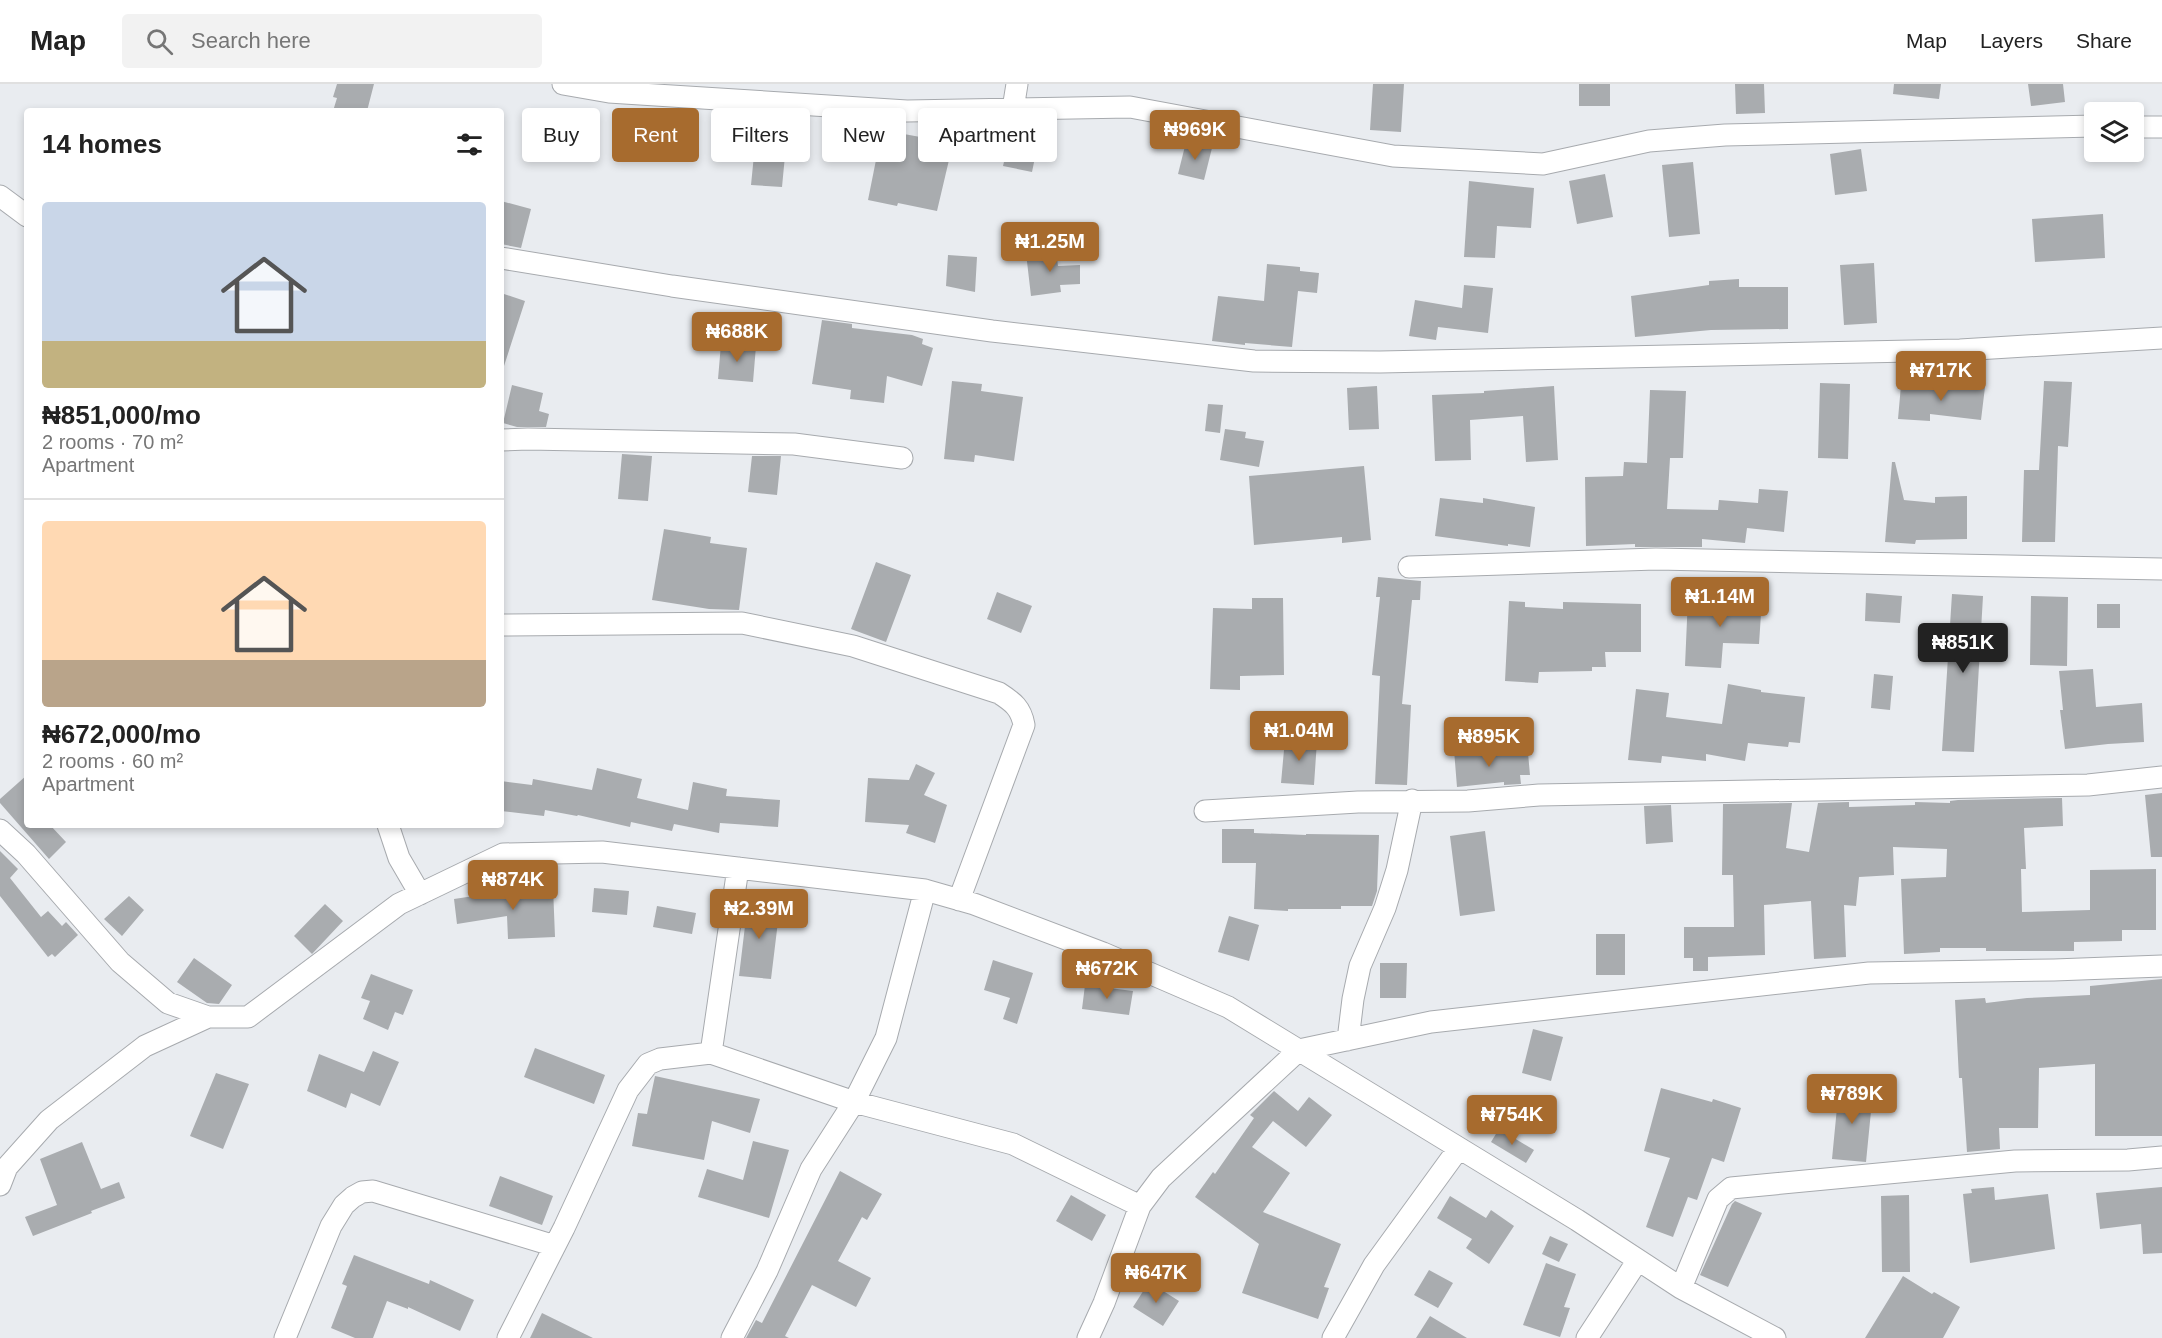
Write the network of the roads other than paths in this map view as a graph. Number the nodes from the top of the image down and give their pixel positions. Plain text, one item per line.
1 (563, 84) edge
2 (1017, 84) edge
3 (1013, 108) edge
4 (1057, 108) edge
5 (918, 111) edge
6 (2084, 126) edge
7 (2144, 127) edge
8 (2162, 127) edge
9 (0, 196) edge
10 (24, 214) edge
11 (504, 258) edge
12 (2162, 338) edge
13 (504, 441) edge
14 (902, 458) dead end
15 (1409, 567) dead end
16 (2162, 569) edge
17 (504, 625) edge
18 (2162, 777) edge
19 (1412, 800) junction
20 (1205, 811) dead end
21 (389, 828) edge
22 (0, 830) edge
23 (738, 868) junction
24 (926, 890) junction
25 (420, 894) junction
26 (958, 900) junction
27 (2162, 966) edge
28 (208, 1017) junction
29 (1348, 1040) junction
30 (1299, 1050) junction
31 (711, 1053) junction
32 (854, 1102) junction
33 (1459, 1148) junction
34 (2162, 1157) edge
35 (0, 1185) edge
36 (1140, 1206) junction
37 (555, 1246) junction
38 (1638, 1260) junction
39 (1681, 1288) junction
40 (285, 1338) edge
41 (508, 1338) edge
42 (732, 1338) edge
43 (1088, 1338) edge
44 (1333, 1338) edge
45 (1587, 1338) edge
46 (1775, 1338) edge

1 - 5 street
2 - 3 street
4 - 6 street
7 - 8 street
9 - 10 street
11 - 12 street
13 - 14 street
15 - 16 street
17 - 26 street
18 - 19 street
19 - 20 street
19 - 29 street
21 - 25 street
22 - 28 street
23 - 24 street
23 - 25 street
23 - 31 street
24 - 26 street
24 - 32 street
25 - 28 street
26 - 30 street
27 - 29 street
28 - 35 street
29 - 30 street
30 - 33 street
30 - 36 street
31 - 32 street
31 - 37 street
32 - 36 street
32 - 42 street
33 - 38 street
33 - 44 street
34 - 39 street
36 - 43 street
37 - 40 street
37 - 41 street
38 - 39 street
38 - 45 street
39 - 46 street

